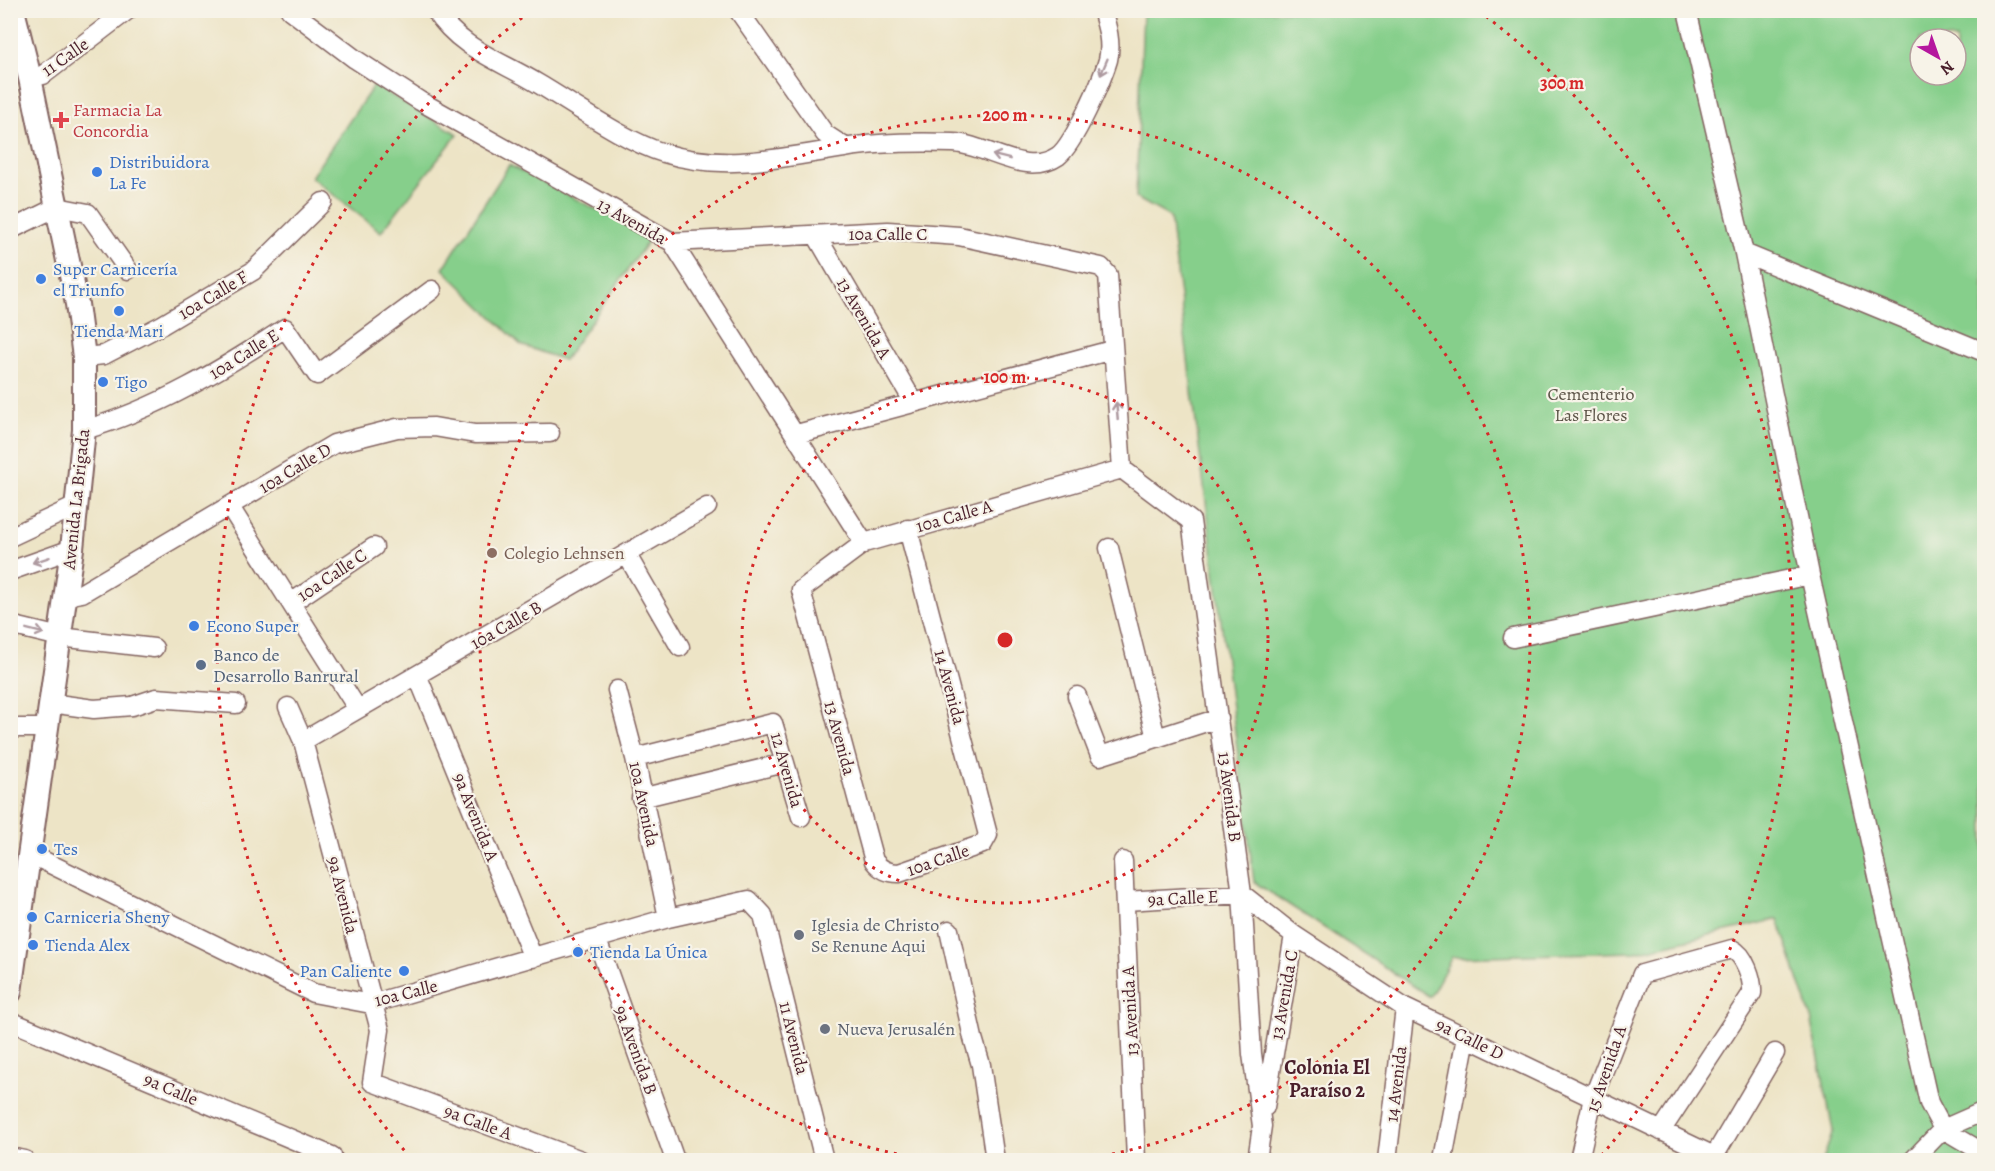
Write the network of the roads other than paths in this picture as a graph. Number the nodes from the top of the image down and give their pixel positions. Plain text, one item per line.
1 (13, 10) edge
2 (128, 10) edge
3 (290, 10) edge
4 (435, 10) edge
5 (738, 10) edge
6 (1102, 10) edge
7 (1687, 10) edge
8 (30, 78) junction
9 (845, 147) junction
10 (322, 202) dead end
11 (57, 207) junction
12 (10, 230) edge
13 (816, 235) junction
14 (672, 242) junction
15 (1744, 253) junction
16 (128, 270) dead end
17 (432, 290) dead end
18 (1112, 350) junction
19 (1984, 352) edge
20 (84, 357) junction
21 (913, 401) junction
22 (84, 430) junction
23 (550, 433) dead end
24 (797, 434) junction
25 (1122, 469) junction
26 (76, 506) junction
27 (230, 507) junction
28 (707, 507) dead end
29 (908, 529) junction
30 (10, 537) edge
31 (864, 543) junction
32 (374, 547) dead end
33 (1109, 548) dead end
34 (72, 549) junction
35 (627, 555) junction
36 (10, 571) edge
37 (1810, 576) junction
38 (801, 593) joint
39 (66, 596) junction
40 (291, 603) junction
41 (10, 625) edge
42 (60, 637) junction
43 (1513, 638) dead end
44 (680, 647) dead end
45 (154, 648) dead end
46 (418, 676) junction
47 (617, 690) dead end
48 (1077, 696) dead end
49 (50, 703) junction
50 (236, 704) dead end
51 (288, 707) dead end
52 (357, 708) junction
53 (1219, 718) junction
54 (10, 728) edge
55 (46, 728) junction
56 (1156, 738) junction
57 (303, 741) junction
58 (635, 758) junction
59 (785, 763) junction
60 (641, 798) junction
61 (801, 817) dead end
62 (983, 844) joint
63 (28, 853) junction
64 (1123, 861) dead end
65 (892, 873) joint
66 (1242, 894) junction
67 (1125, 901) junction
68 (763, 915) joint
69 (668, 918) junction
70 (15, 920) edge
71 (949, 930) dead end
72 (1294, 935) junction
73 (597, 940) junction
74 (533, 958) junction
75 (10, 992) edge
76 (371, 1004) junction
77 (1405, 1008) junction
78 (10, 1021) edge
79 (1466, 1037) junction
80 (1775, 1053) dead end
81 (374, 1084) joint
82 (1593, 1098) junction
83 (1984, 1111) edge
84 (1262, 1125) junction
85 (1943, 1129) junction
86 (1661, 1131) junction
87 (1444, 1154) dead end
88 (1978, 1154) edge
89 (332, 1156) dead end
90 (10, 1157) edge
91 (1713, 1159) edge
92 (25, 1161) edge
93 (581, 1161) edge
94 (675, 1161) edge
95 (824, 1161) edge
96 (995, 1161) edge
97 (1136, 1161) edge
98 (1257, 1161) edge
99 (1387, 1161) edge
100 (1579, 1161) edge
101 (1912, 1161) edge

1 - 8 main road, Avenida La Brigada
2 - 8 street, 11 Calle
3 - 14 street, 13 Avenida
4 - 9 street
5 - 9 street
6 -> 9 street
7 - 15 street
8 - 11 main road, Avenida La Brigada
10 - 20 street, 10a Calle F
11 - 12 street
11 - 16 street
11 - 20 main road, Avenida La Brigada
13 - 14 street, 10a Calle C
13 - 18 street, 10a Calle C
13 - 21 street, 13 Avenida A
14 - 24 street, 13 Avenida
15 - 19 street
15 - 37 street
17 - 22 street, 10a Calle E
18 - 21 street
25 -> 18 street
20 - 22 main road, Avenida La Brigada
21 - 24 street
22 - 26 main road, Avenida La Brigada
23 - 27 street, 10a Calle D
24 - 31 street, 13 Avenida
25 - 29 street, 10a Calle A
25 - 53 street, 13 Avenida B
26 - 30 street
26 - 34 main road, Avenida La Brigada
27 - 39 street, 10a Calle D
27 - 40 street
28 - 35 street, 10a Calle B
29 - 31 street, 10a Calle A
29 - 62 street, 14 Avenida
31 - 38 street, 10a Calle A
32 - 40 street, 10a Calle C
33 - 56 street
34 -> 36 street
34 - 39 main road, Avenida La Brigada
35 - 44 street
35 - 46 street, 10a Calle B
37 - 43 street
37 - 85 street
38 - 65 street, 13 Avenida
39 - 42 main road, Avenida La Brigada
40 - 52 street
41 -> 42 street
42 - 45 street
42 - 49 main road, Avenida La Brigada
46 - 52 street, 10a Calle B
46 - 74 street, 9a Avenida A
47 - 58 street, 10a Avenida
48 - 56 street
49 - 50 street
49 - 55 main road, Avenida La Brigada
51 - 57 street, 9a Avenida
52 - 57 street, 10a Calle B
53 - 56 street
53 - 66 street, 13 Avenida B
54 - 55 street
55 - 63 main road, Avenida La Brigada
57 - 76 street, 9a Avenida
58 - 59 street, 12 Avenida
58 - 60 street, 10a Avenida
59 - 60 street
59 - 61 street, 12 Avenida
60 - 69 street, 10a Avenida
62 - 65 street, 10a Calle
63 - 70 main road, Avenida La Brigada
63 - 76 street, 10a Calle
64 - 67 street, 13 Avenida A
66 - 67 street, 9a Calle E
66 - 72 street, 9a Calle D
66 - 84 street, 13 Avenida B
67 - 97 street, 13 Avenida A
68 - 69 street, 10a Calle
68 - 95 street, 11 Avenida
69 - 73 street, 10a Calle
70 - 75 main road, Avenida La Brigada
71 - 96 street
72 - 77 street, 9a Calle D
72 - 84 street, 13 Avenida C
73 - 74 street, 10a Calle
73 - 94 street, 9a Avenida B
74 - 76 street, 10a Calle
76 - 81 street, 9a Avenida
77 - 79 street, 9a Calle D
77 - 99 street, 14 Avenida
78 - 89 street, 9a Calle
79 - 82 street, 9a Calle D
79 - 87 street
80 - 91 street
81 - 93 street, 9a Calle A
82 - 86 street, 9a Calle D
82 - 86 street, 15 Avenida A
82 - 100 street, 15 Avenida A
83 - 85 street
84 - 98 street, 13 Avenida B
85 - 88 street
85 - 101 street
86 - 91 street, 9a Calle D
90 - 92 street

